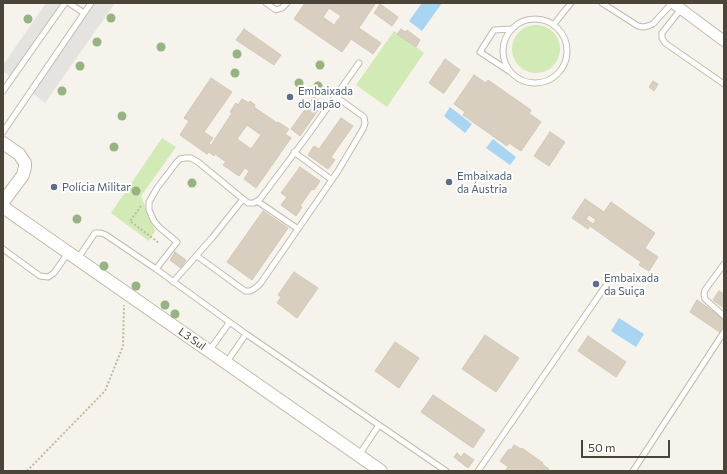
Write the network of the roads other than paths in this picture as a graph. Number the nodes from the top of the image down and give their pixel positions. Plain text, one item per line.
1 (65, 3) edge
2 (69, 3) edge
3 (91, 3) edge
4 (266, 3) edge
5 (287, 3) edge
6 (571, 3) edge
7 (602, 3) edge
8 (675, 5) edge
9 (84, 14) junction
10 (554, 24) junction
11 (511, 29) junction
12 (724, 41) edge
13 (359, 63) dead end
14 (511, 72) junction
15 (724, 84) edge
16 (3, 92) edge
17 (335, 96) junction
18 (3, 132) edge
19 (3, 143) edge
20 (294, 152) junction
21 (332, 180) junction
22 (243, 199) junction
23 (257, 201) junction
24 (3, 202) edge
25 (3, 207) edge
26 (298, 229) junction
27 (3, 249) edge
28 (72, 256) junction
29 (196, 256) junction
30 (724, 264) edge
31 (156, 269) junction
32 (610, 278) dead end
33 (173, 282) junction
34 (724, 316) edge
35 (230, 323) junction
36 (724, 332) edge
37 (246, 334) junction
38 (209, 351) junction
39 (226, 363) junction
40 (379, 425) junction
41 (359, 455) junction
42 (381, 471) edge
43 (446, 471) edge
44 (478, 471) edge
45 (633, 471) edge

1 - 16 lane
2 - 9 lane
3 - 9 lane
4 - 5 lane
6 - 10 lane
7 - 8 lane
8 - 12 street
8 - 15 lane
9 - 18 lane
10 - 11 lane
10 - 14 lane
11 - 14 lane
11 - 14 lane
13 - 17 lane
17 - 20 lane
17 - 21 lane
19 - 24 street
20 - 21 lane
20 - 23 lane
21 - 26 lane
22 - 23 lane
22 - 29 lane
22 - 31 lane
23 - 26 lane
25 - 28 street, L3 Sul
26 - 29 lane
27 - 28 lane
28 - 31 lane
28 - 38 street, L3 Sul
29 - 33 lane
30 - 34 lane
31 - 33 lane
32 - 44 lane
33 - 35 lane
35 - 37 lane
35 - 38 lane
36 - 45 lane
37 - 39 lane
37 - 40 lane
38 - 39 street, L3 Sul
39 - 41 street, L3 Sul
40 - 41 lane
40 - 43 lane
41 - 42 street, L3 Sul

